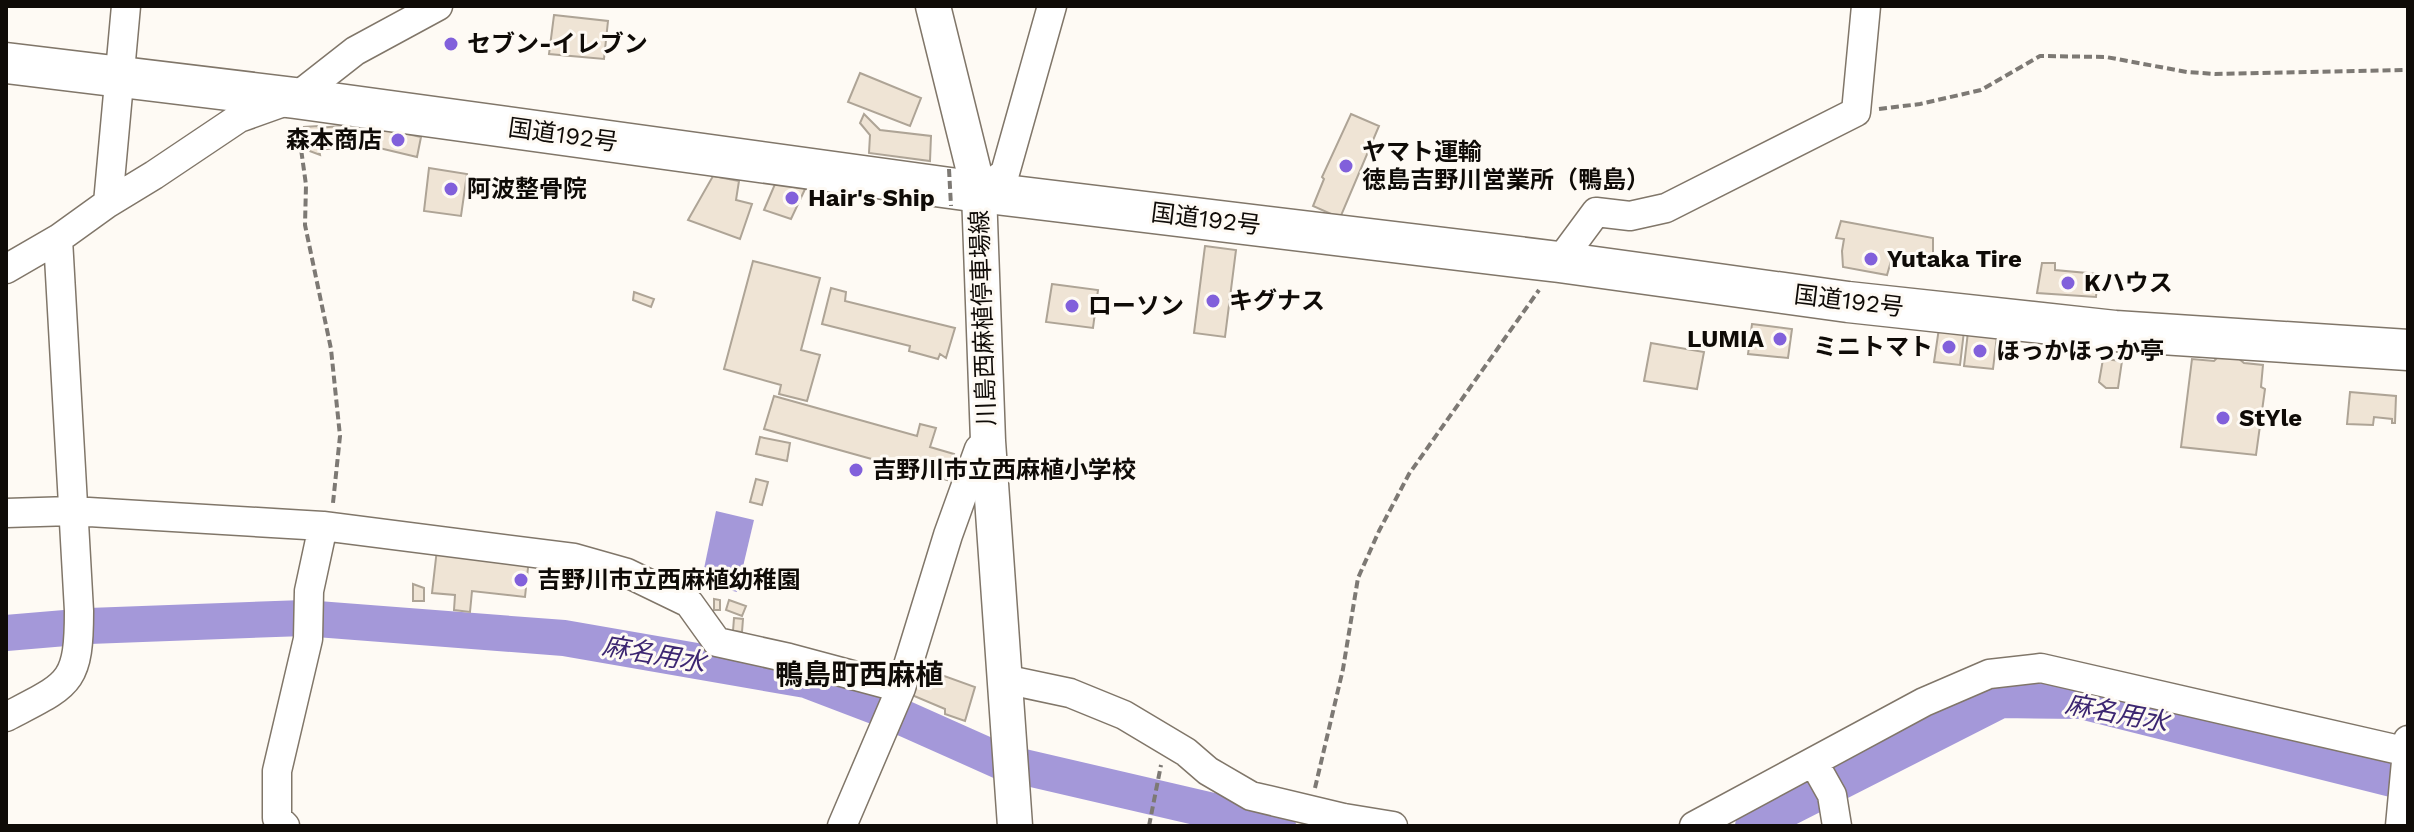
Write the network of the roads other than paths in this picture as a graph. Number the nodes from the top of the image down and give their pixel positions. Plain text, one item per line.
1 (126, 6) edge
2 (438, 6) edge
3 (933, 6) edge
4 (1052, 6) edge
5 (1866, 6) edge
6 (393, 17) edge
7 (6, 63) edge
8 (118, 77) junction
9 (295, 98) junction
10 (960, 189) junction
11 (108, 203) junction
12 (58, 239) junction
13 (1559, 262) junction
14 (6, 269) edge
15 (2408, 350) edge
16 (988, 441) junction
17 (72, 511) junction
18 (6, 513) edge
19 (323, 526) junction
20 (1004, 679) junction
21 (899, 691) junction
22 (6, 717) edge
23 (2408, 740) edge
24 (2408, 752) edge
25 (1821, 776) junction
26 (2401, 817) edge
27 (1384, 825) edge
28 (285, 826) edge
29 (842, 826) edge
30 (1015, 826) edge
31 (1694, 826) edge
32 (1837, 826) edge

1 - 8 street
2 - 6 street
3 - 10 main road, 川島西麻植停車場線
4 - 10 street
5 - 13 street
6 - 9 street
7 - 8 highway, 国道192号
8 - 9 highway, 国道192号
8 - 11 street
9 - 10 highway, 国道192号
9 - 11 street
10 - 13 highway, 国道192号
10 - 16 main road, 川島西麻植停車場線
11 - 12 street
12 - 14 street
12 - 17 street
13 - 15 highway, 国道192号
16 - 20 main road, 川島西麻植停車場線
16 - 21 street
17 - 18 street
17 - 19 street
17 - 22 street
19 - 21 street
19 - 28 street
20 - 27 street
20 - 30 main road, 川島西麻植停車場線
21 - 29 street
23 - 24 street
24 - 25 street
24 - 26 street
25 - 31 street
25 - 32 street

